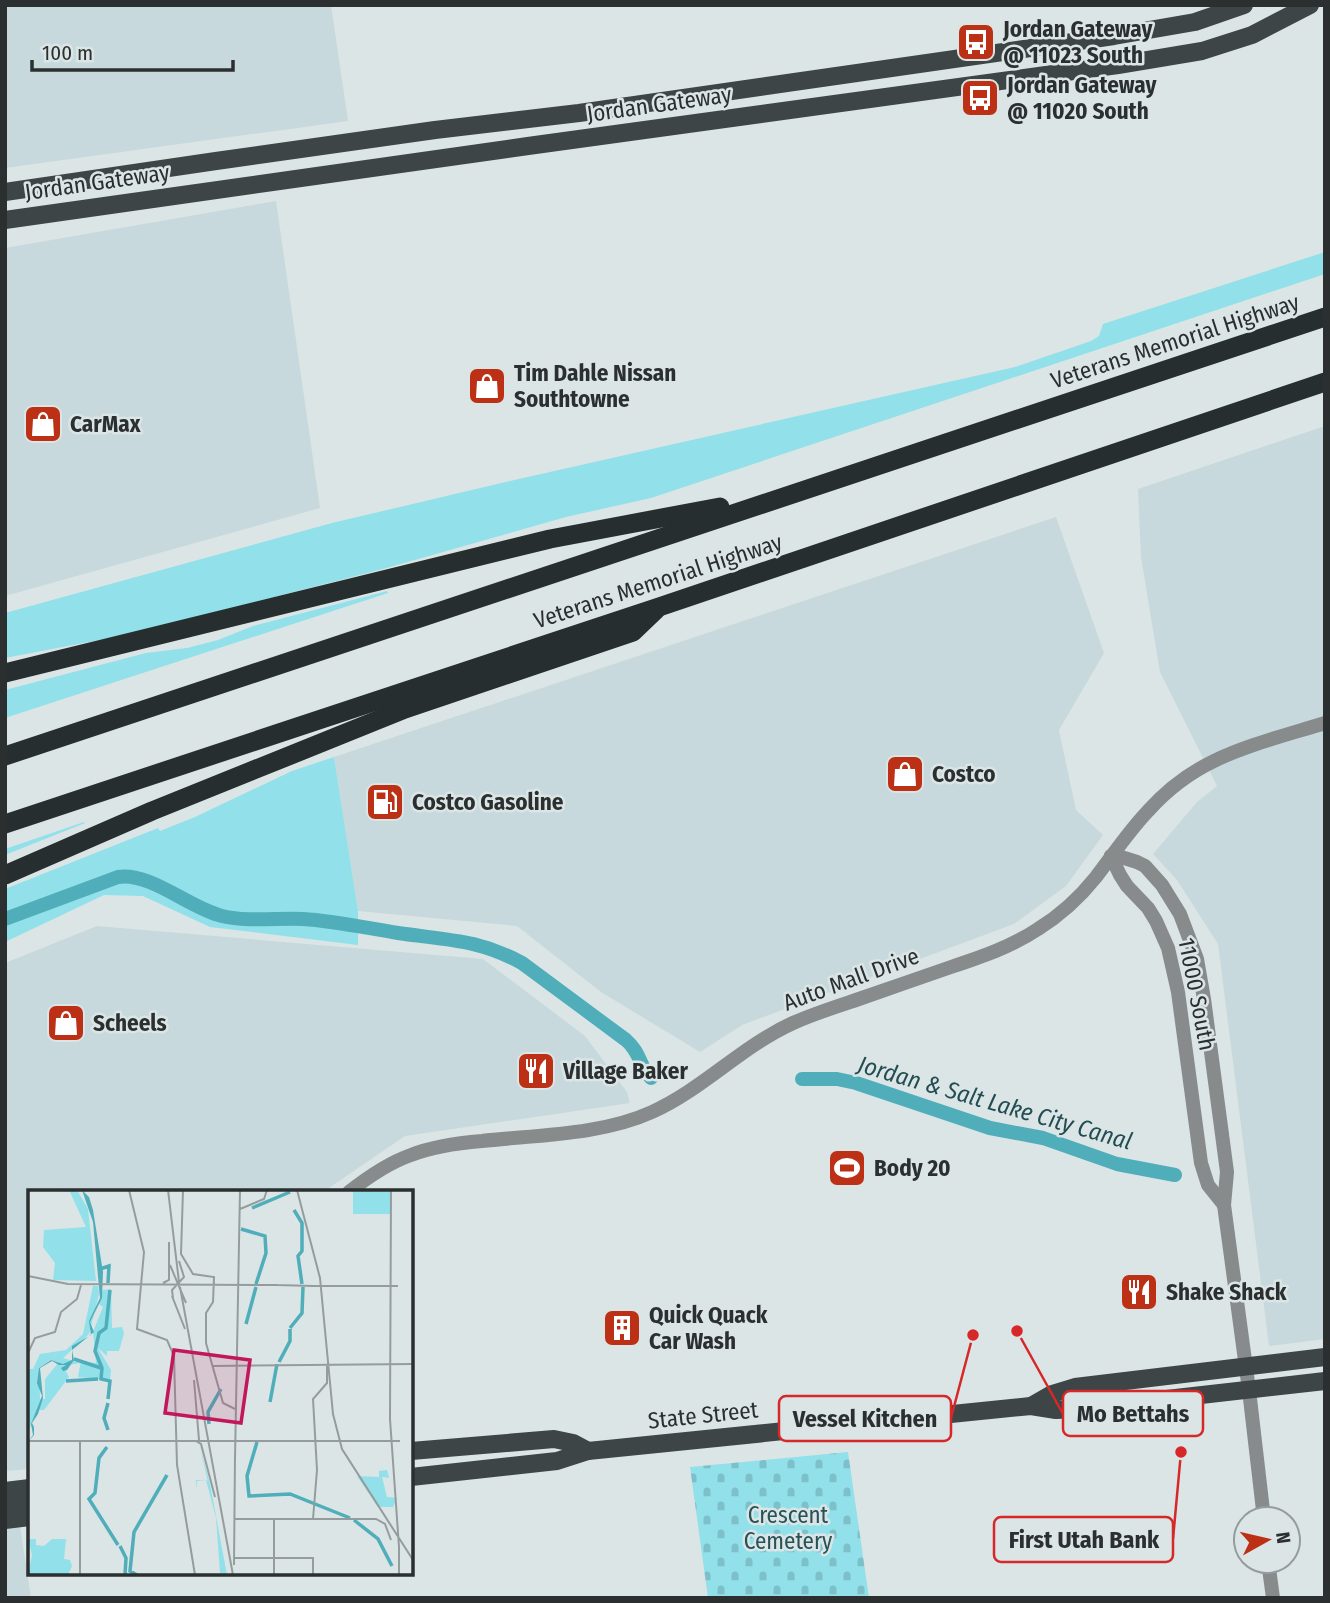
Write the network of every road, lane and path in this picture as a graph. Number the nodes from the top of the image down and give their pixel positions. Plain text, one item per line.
1 (1244, 5) edge
2 (1310, 5) edge
3 (216, 161) junction
4 (221, 190) junction
5 (5, 192) edge
6 (5, 220) edge
7 (1325, 317) edge
8 (1325, 382) edge
9 (793, 494) junction
10 (659, 607) junction
11 (5, 673) edge
12 (1325, 723) edge
13 (5, 756) edge
14 (5, 824) edge
15 (1111, 856) junction
16 (5, 875) edge
17 (352, 1190) edge
18 (1224, 1205) junction
19 (1325, 1357) edge
20 (1246, 1367) junction
21 (1325, 1381) edge
22 (1250, 1390) junction
23 (1031, 1406) junction
24 (413, 1451) edge
25 (588, 1451) junction
26 (413, 1476) edge
27 (28, 1488) edge
28 (5, 1491) edge
29 (28, 1502) edge
30 (5, 1505) edge
31 (1262, 1505) edge
32 (28, 1517) edge
33 (5, 1520) edge
34 (1270, 1575) edge
35 (1273, 1598) edge

1 - 3 main road, Jordan Gateway
2 - 4 main road, Jordan Gateway
3 - 4 main road
3 - 5 main road, Jordan Gateway
4 - 6 main road, Jordan Gateway
7 - 9 highway, Veterans Memorial Highway
8 - 10 highway, Veterans Memorial Highway
9 - 11 highway
9 - 13 highway, Veterans Memorial Highway
10 - 14 highway, Veterans Memorial Highway
10 - 16 highway
12 - 15 street, Auto Mall Drive
15 - 17 street, Auto Mall Drive
15 - 18 street, 11000 South
15 - 18 street, 11000 South
18 - 20 street, 11000 South
19 - 20 main road, State Street
20 - 22 street, 11000 South
20 - 23 main road, State Street
21 - 22 main road, State Street
22 - 23 main road, State Street
22 - 31 street, 11000 South
23 - 25 main road, State Street
24 - 25 main road, State Street
25 - 26 main road, State Street
27 - 28 main road
29 - 30 main road
32 - 33 main road
34 - 35 street

